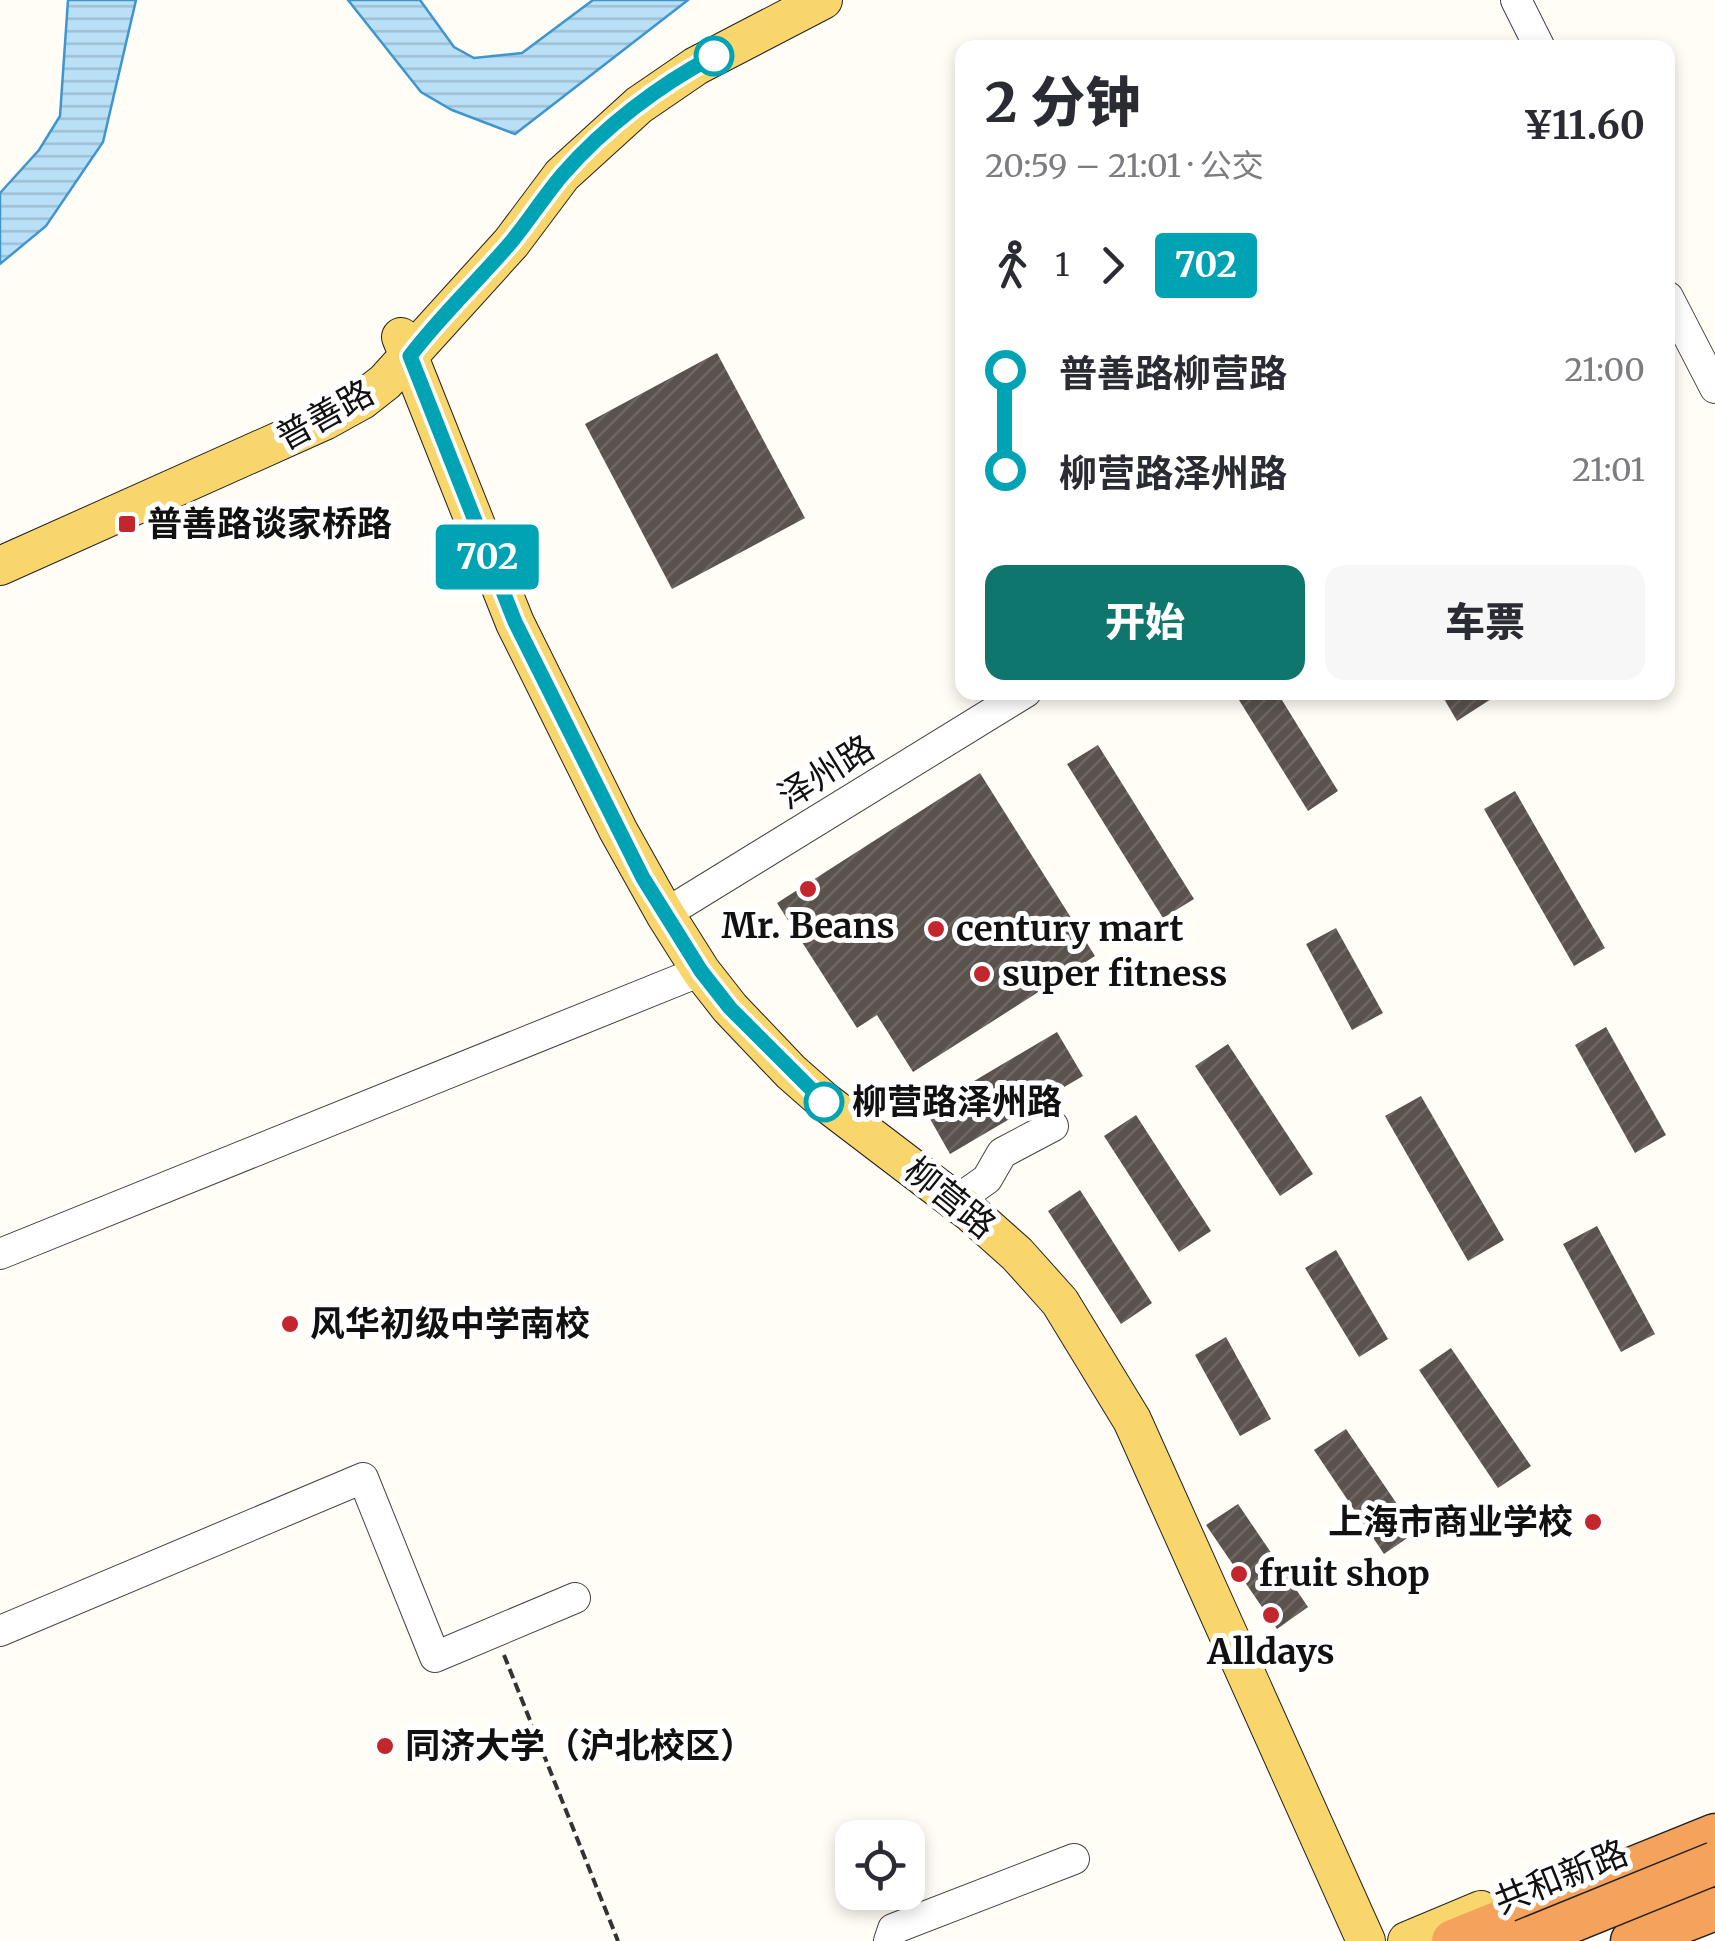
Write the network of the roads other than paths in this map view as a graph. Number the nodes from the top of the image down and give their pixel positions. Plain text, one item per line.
1 (770, 0) edge
2 (823, 0) edge
3 (1516, 0) edge
4 (1536, 40) edge
5 (1675, 311) edge
6 (405, 347) junction
7 (1715, 388) edge
8 (0, 542) edge
9 (0, 566) edge
10 (1013, 700) edge
11 (665, 914) junction
12 (701, 971) junction
13 (1053, 1126) dead end
14 (956, 1201) junction
15 (0, 1254) edge
16 (575, 1598) dead end
17 (0, 1630) edge
18 (1715, 1814) edge
19 (1715, 1834) edge
20 (1715, 1846) edge
21 (1074, 1859) dead end
22 (1715, 1862) edge
23 (1715, 1909) edge
24 (1715, 1930) edge
25 (889, 1941) edge
26 (1366, 1941) edge
27 (1407, 1941) edge
28 (1453, 1941) edge
29 (1488, 1941) edge
30 (1523, 1941) edge
31 (1632, 1941) edge
32 (1689, 1941) edge

1 - 6 main road, 普善路
2 - 6 main road, 普善路
3 - 4 street
5 - 7 street
6 - 8 main road, 普善路
6 - 9 main road, 普善路
6 - 11 main road, 柳营路
10 - 11 street, 泽州路
11 - 12 main road, 柳营路
12 - 14 main road, 柳营路
12 - 15 street
13 - 14 street
14 - 26 main road, 柳营路
16 - 17 street
18 - 27 main road, 共和新路
19 - 28 highway
20 - 29 main road, 共和新路
21 - 25 street
22 - 30 highway, bridge
23 - 31 highway
24 - 32 main road

